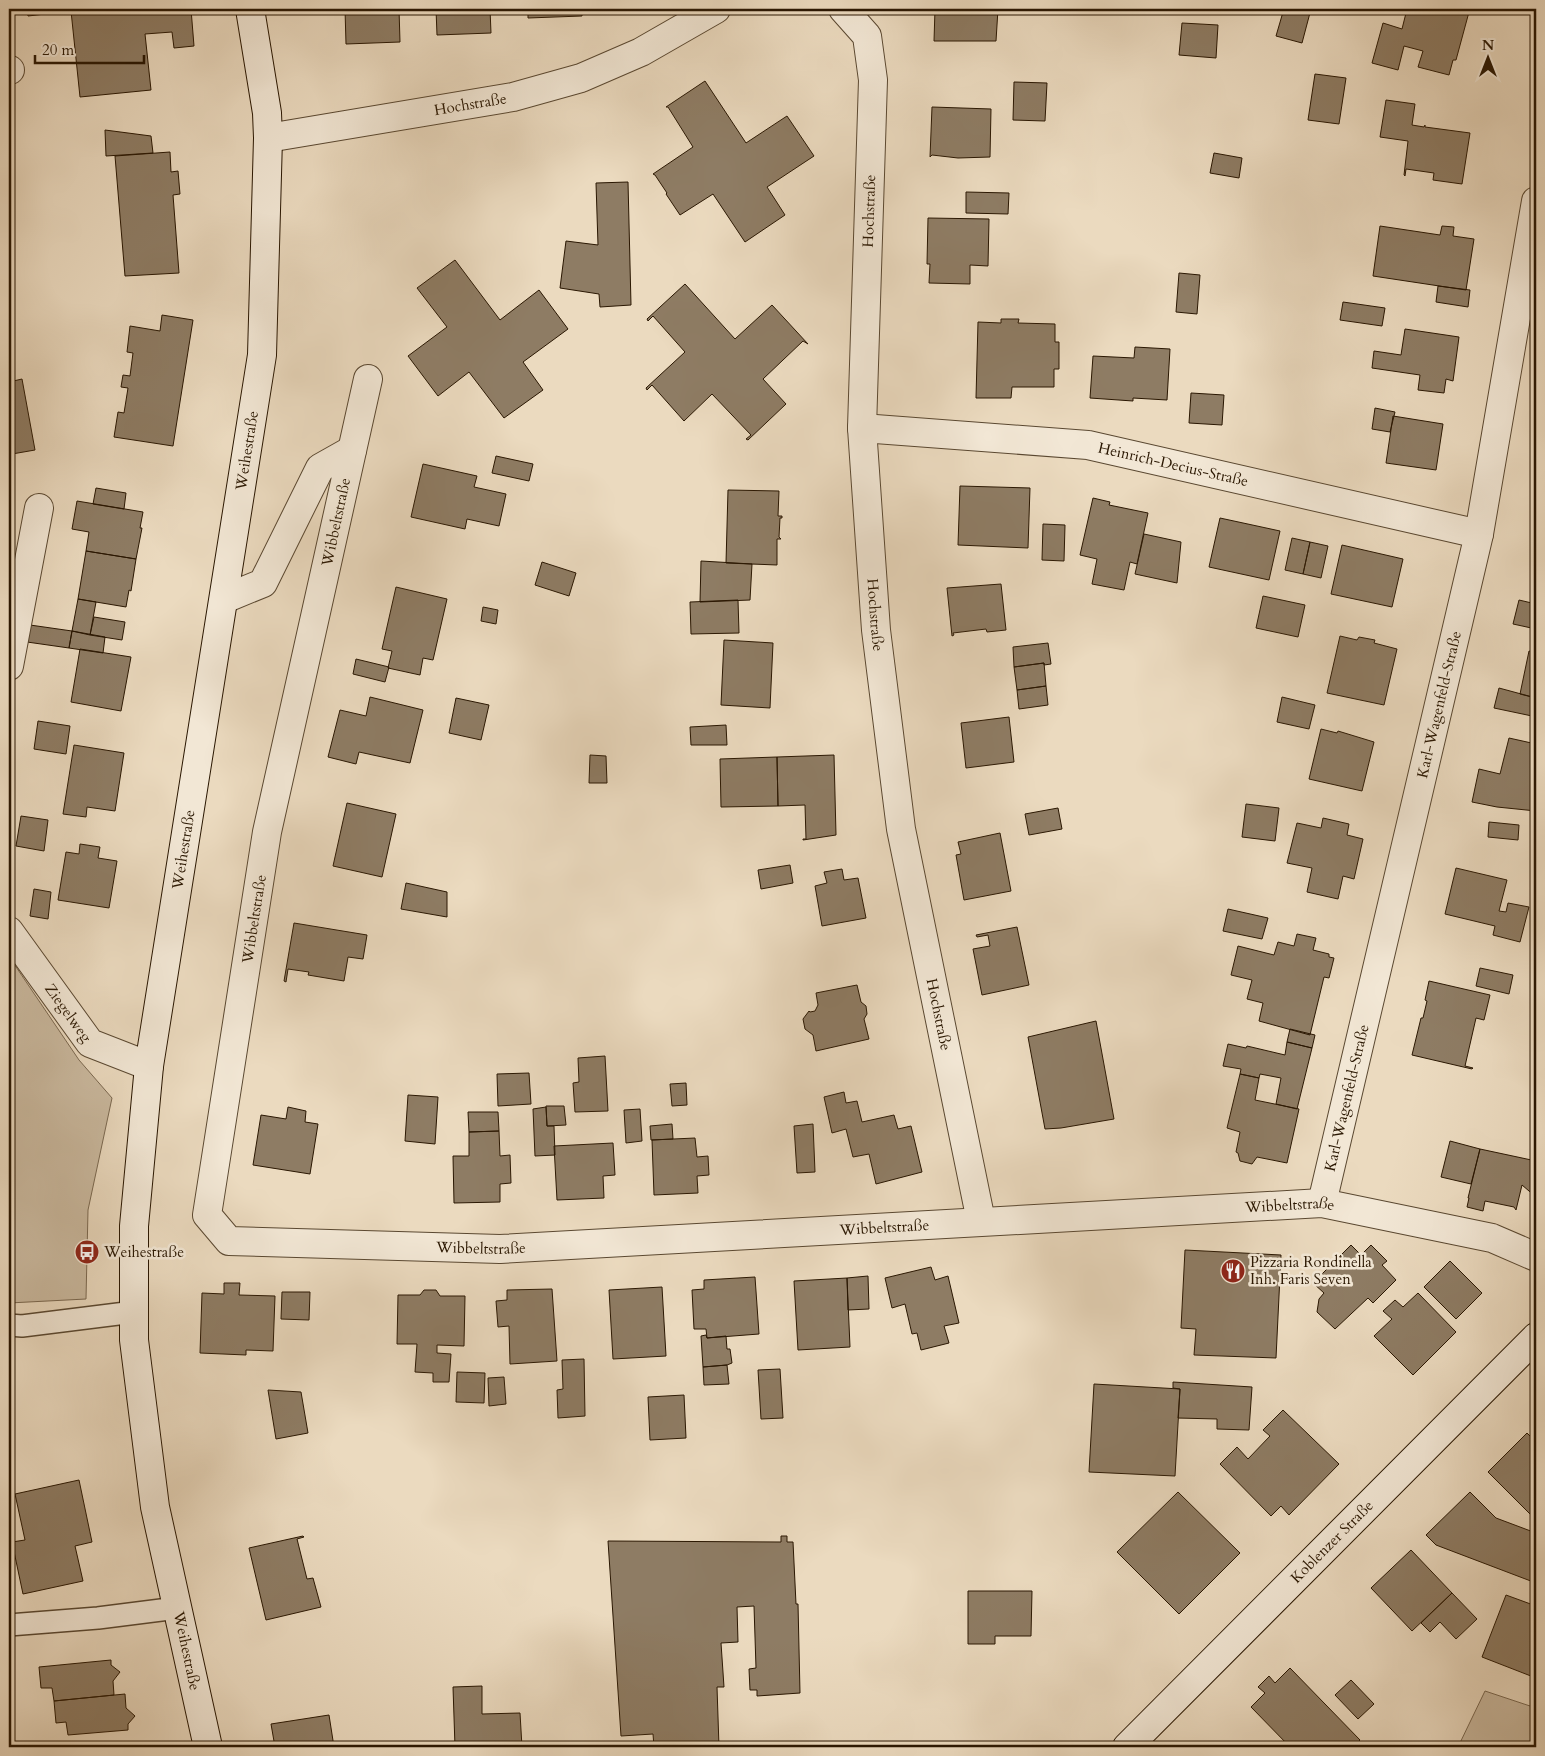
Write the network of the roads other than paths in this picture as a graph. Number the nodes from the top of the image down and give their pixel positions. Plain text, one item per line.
1 (250, 9) edge
2 (716, 9) edge
3 (844, 9) edge
4 (268, 138) junction
5 (1535, 213) edge
6 (368, 379) dead end
7 (862, 428) junction
8 (352, 450) junction
9 (39, 508) dead end
10 (1479, 534) junction
11 (224, 599) junction
12 (9, 666) edge
13 (9, 931) edge
14 (149, 1066) junction
15 (1322, 1203) junction
16 (981, 1221) junction
17 (1536, 1257) edge
18 (134, 1312) junction
19 (9, 1325) edge
20 (1536, 1337) edge
21 (177, 1608) junction
22 (9, 1625) edge
23 (208, 1747) edge
24 (1127, 1747) edge

1 - 4 street, Weihestraße
2 - 4 street, Hochstraße
3 - 7 street, Hochstraße
4 - 11 street, Weihestraße
5 - 10 street, Karl-Wagenfeld-Straße
6 - 8 street, Wibbeltstraße
7 - 10 street, Heinrich-Decius-Straße
7 - 16 street, Hochstraße
8 - 11 street, Wibbeltstraße
8 - 16 street, Wibbeltstraße
9 - 12 street
10 - 15 street, Karl-Wagenfeld-Straße
11 - 14 street, Weihestraße
13 - 14 street, Ziegelweg
14 - 18 street, Weihestraße
15 - 16 street, Wibbeltstraße
15 - 17 street, Wibbeltstraße
18 - 19 lane
18 - 21 street, Weihestraße
20 - 24 street, Koblenzer Straße
21 - 22 lane
21 - 23 street, Weihestraße

